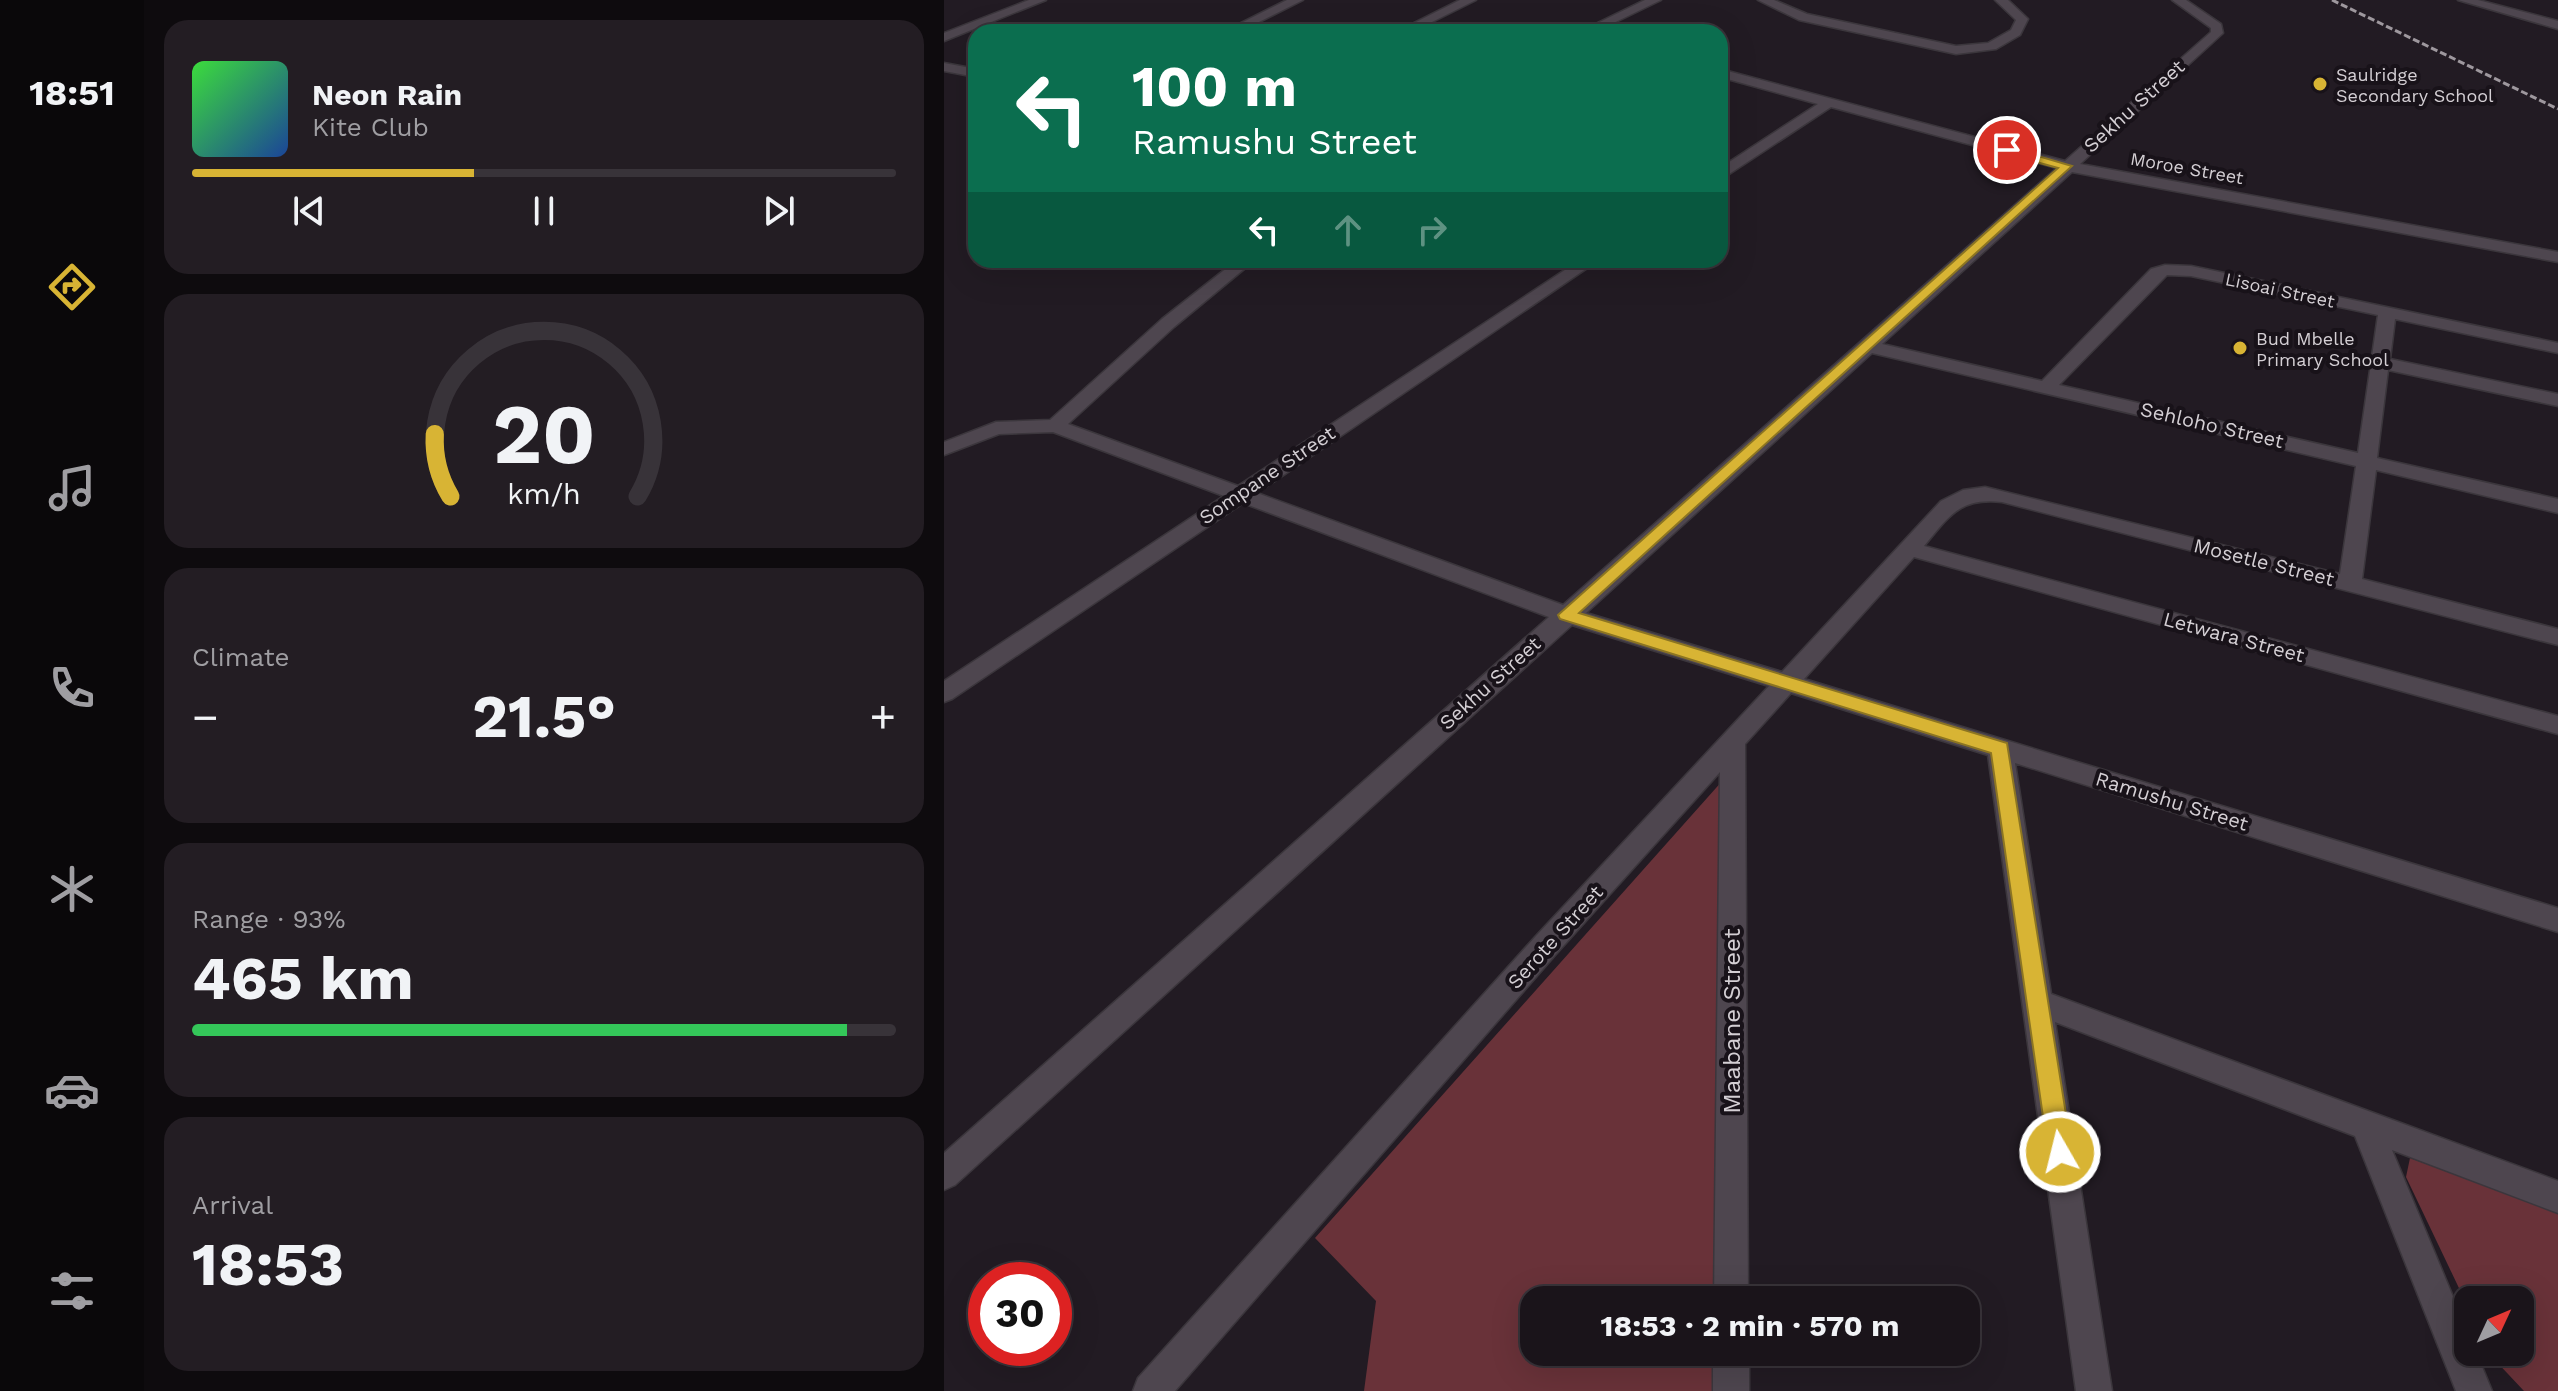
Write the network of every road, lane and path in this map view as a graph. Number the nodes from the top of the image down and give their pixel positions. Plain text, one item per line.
1 (1040, 0) edge
2 (1297, 0) edge
3 (1470, 0) edge
4 (1653, 0) edge
5 (1764, 0) edge
6 (2001, 0) edge
7 (2178, 0) edge
8 (2464, 0) edge
9 (978, 24) edge
10 (1246, 24) edge
11 (1419, 24) edge
12 (1602, 24) edge
13 (2558, 25) edge
14 (968, 28) edge
15 (944, 37) edge
16 (944, 67) edge
17 (968, 72) edge
18 (1728, 75) edge
19 (1830, 102) junction
20 (2066, 166) junction
21 (1728, 170) edge
22 (2558, 257) edge
23 (1237, 268) edge
24 (1579, 268) edge
25 (2387, 313) junction
26 (1866, 346) junction
27 (2558, 348) edge
28 (2382, 363) junction
29 (2047, 387) junction
30 (2558, 400) edge
31 (1055, 426) junction
32 (944, 449) edge
33 (2369, 462) junction
34 (1969, 493) joint
35 (1237, 495) junction
36 (2558, 506) edge
37 (1909, 549) junction
38 (2350, 584) junction
39 (1566, 615) junction
40 (2558, 637) edge
41 (1787, 683) junction
42 (944, 693) edge
43 (2558, 725) edge
44 (1733, 742) junction
45 (2000, 748) junction
46 (2558, 920) edge
47 (2039, 1003) junction
48 (2367, 1127) junction
49 (944, 1174) edge
50 (2558, 1197) edge
51 (1731, 1286) edge
52 (1731, 1366) edge
53 (1151, 1391) edge
54 (1731, 1391) edge
55 (2094, 1391) edge
56 (2474, 1391) edge

1 - 9 street
2 - 10 street
3 - 11 street
4 - 12 street
5 - 6 street
7 - 20 street, Sekhu Street
8 - 13 street
14 - 15 street
16 - 17 street
18 - 19 street, Moroe Street
19 - 20 street, Moroe Street
19 - 21 street
20 - 22 street, Moroe Street
20 - 26 street, Sekhu Street
23 - 31 street
24 - 35 street, Sompane Street
25 - 27 street, Lisoai Street
25 - 28 street
25 - 29 street, Lisoai Street
26 - 29 street, Sehloho Street
26 - 39 street, Sekhu Street
28 - 30 street
28 - 33 street
29 - 33 street, Sehloho Street
31 - 32 street
31 - 35 street, Ramushu Street
33 - 36 street, Sehloho Street
33 - 38 street
34 - 37 street, Serote Street
34 - 38 street, Mosetle Street
35 - 39 street, Ramushu Street
35 - 42 street, Sompane Street
37 - 41 street, Serote Street
37 - 43 street, Letwara Street
38 - 40 street, Mosetle Street
39 - 41 street, Ramushu Street
39 - 49 street, Sekhu Street
41 - 44 street, Serote Street
41 - 45 street, Ramushu Street
44 - 51 street, Maabane Street
44 - 53 street, Serote Street
45 - 46 street, Ramushu Street
45 - 47 street
47 - 48 street
47 - 55 street
48 - 50 street
48 - 56 street
52 - 54 street

